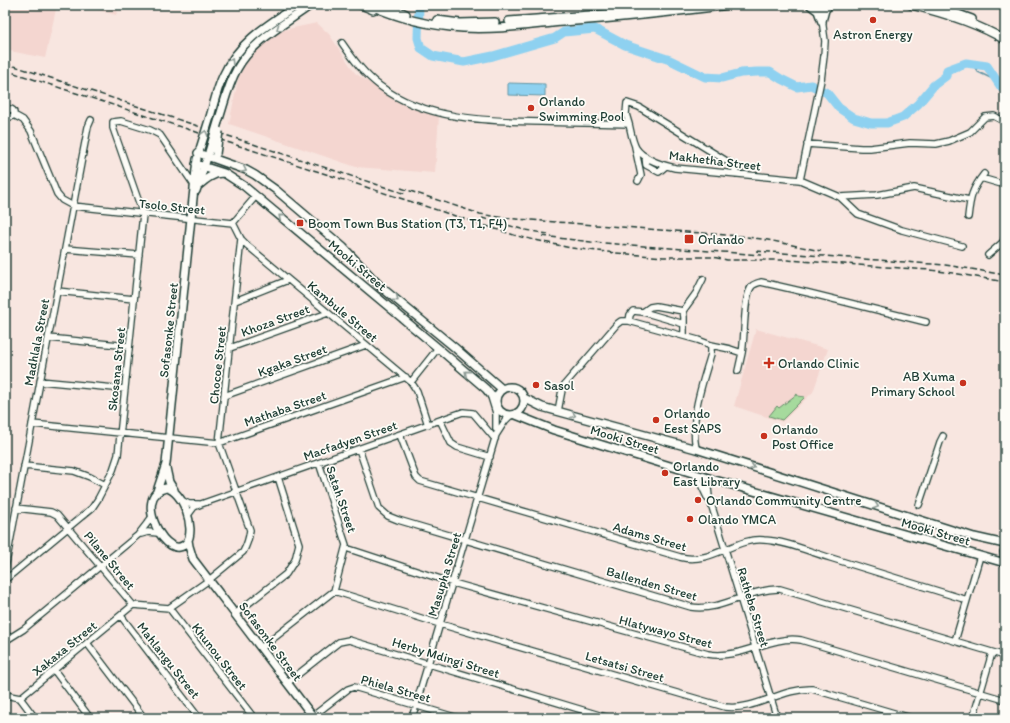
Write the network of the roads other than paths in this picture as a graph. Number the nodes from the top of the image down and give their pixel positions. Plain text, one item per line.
1 (311, 5) edge
2 (361, 5) edge
3 (368, 5) edge
4 (386, 5) edge
5 (685, 5) edge
6 (729, 5) edge
7 (810, 5) edge
8 (820, 5) edge
9 (829, 5) edge
10 (911, 5) edge
11 (933, 5) edge
12 (295, 6) edge
13 (387, 13) junction
14 (408, 17) junction
15 (822, 22) junction
16 (440, 23) junction
17 (1005, 36) edge
18 (1005, 40) edge
19 (342, 43) dead end
20 (6, 112) edge
21 (91, 120) dead end
22 (1005, 122) edge
23 (629, 124) junction
24 (633, 141) junction
25 (807, 144) junction
26 (199, 151) junction
27 (213, 155) junction
28 (196, 164) junction
29 (205, 166) junction
30 (224, 173) junction
31 (736, 174) junction
32 (800, 180) junction
33 (638, 181) dead end
34 (1005, 185) edge
35 (196, 186) junction
36 (256, 196) junction
37 (840, 197) junction
38 (969, 200) junction
39 (73, 206) junction
40 (143, 214) junction
41 (968, 217) dead end
42 (191, 219) junction
43 (233, 223) junction
44 (1005, 237) edge
45 (241, 239) junction
46 (962, 246) dead end
47 (65, 249) junction
48 (139, 255) junction
49 (988, 255) dead end
50 (703, 279) dead end
51 (288, 280) junction
52 (57, 291) junction
53 (134, 299) junction
54 (235, 301) junction
55 (683, 311) junction
56 (643, 312) junction
57 (328, 313) junction
58 (629, 321) junction
59 (926, 322) dead end
60 (684, 324) junction
61 (684, 336) junction
62 (48, 338) junction
63 (366, 345) junction
64 (711, 345) junction
65 (129, 346) junction
66 (230, 348) junction
67 (438, 348) junction
68 (742, 353) junction
69 (738, 371) dead end
70 (406, 378) junction
71 (40, 381) junction
72 (411, 382) junction
73 (504, 388) junction
74 (125, 389) junction
75 (224, 396) junction
76 (493, 397) junction
77 (524, 398) junction
78 (558, 411) junction
79 (500, 412) junction
80 (513, 415) junction
81 (440, 420) junction
82 (32, 424) junction
83 (428, 425) junction
84 (120, 432) junction
85 (400, 435) junction
86 (496, 435) junction
87 (943, 436) dead end
88 (168, 437) junction
89 (694, 440) junction
90 (220, 443) junction
91 (688, 447) junction
92 (359, 449) junction
93 (696, 449) junction
94 (490, 457) junction
95 (318, 463) junction
96 (166, 464) junction
97 (24, 466) junction
98 (696, 474) junction
99 (278, 477) junction
100 (715, 480) junction
101 (105, 485) junction
102 (174, 490) junction
103 (237, 491) junction
104 (156, 494) junction
105 (478, 497) junction
106 (181, 500) junction
107 (711, 503) junction
108 (201, 504) junction
109 (919, 505) dead end
110 (16, 508) junction
111 (188, 515) junction
112 (152, 517) junction
113 (69, 527) junction
114 (158, 533) junction
115 (138, 535) junction
116 (466, 539) junction
117 (188, 540) junction
118 (1005, 544) edge
119 (175, 546) junction
120 (346, 548) junction
121 (1005, 549) edge
122 (725, 550) junction
123 (980, 556) junction
124 (193, 559) junction
125 (1005, 559) edge
126 (1005, 563) edge
127 (101, 566) junction
128 (5, 569) edge
129 (5, 580) edge
130 (209, 580) junction
131 (453, 583) junction
132 (334, 591) junction
133 (740, 598) junction
134 (967, 600) junction
135 (133, 605) junction
136 (169, 608) junction
137 (235, 614) junction
138 (120, 616) junction
139 (440, 624) junction
140 (5, 641) edge
141 (955, 641) junction
142 (87, 643) junction
143 (261, 648) junction
144 (755, 648) junction
145 (992, 653) junction
146 (1005, 656) edge
147 (428, 663) junction
148 (54, 670) junction
149 (287, 683) junction
150 (980, 692) junction
151 (5, 695) edge
152 (20, 698) junction
153 (771, 698) junction
154 (1005, 700) edge
155 (416, 705) junction
156 (313, 717) edge
157 (35, 718) edge
158 (90, 718) edge
159 (144, 718) edge
160 (199, 718) edge
161 (254, 718) edge
162 (412, 718) edge
163 (458, 718) edge
164 (609, 718) edge
165 (777, 718) edge
166 (911, 718) edge
167 (973, 718) edge

1 -> 27 main road, Sofasonke Street, bridge
2 - 13 main road
3 - 13 main road
4 - 14 main road
5 - 16 main road
6 - 16 main road
7 - 15 main road
8 - 15 street
9 - 15 main road
10 - 18 main road
11 - 17 main road
26 -> 12 main road, Sofasonke Street, bridge
13 - 14 main road
14 - 16 main road
15 - 25 street
19 - 23 street
20 - 39 street
21 - 39 street, Madhlala Street
22 - 25 street
23 - 24 street, Makhetha Street
23 - 31 street, Makhetha Street
24 - 31 street, Makhetha Street
24 - 33 street
25 - 32 street
26 - 27 main road, Mooki Street
26 - 28 main road, Sofasonke Street
27 - 29 main road, Sofasonke Street
27 -> 73 main road, Mooki Street
28 - 29 main road, Mooki Street
28 - 35 main road, Sofasonke Street
29 - 30 main road, Mooki Street
29 - 35 main road, Sofasonke Street
30 - 35 main road
30 - 36 main road, Mooki Street
31 - 32 street, Makhetha Street
32 - 37 street, Makhetha Street
34 - 38 street
35 - 40 street, Skosana Street
35 - 42 main road, Sofasonke Street
36 - 43 street
67 -> 36 main road, Mooki Street
37 - 38 street
37 - 46 street
38 - 41 street
39 - 40 street, Tsolo Street
39 - 47 street, Madhlala Street
40 - 42 street, Tsolo Street
40 - 48 street, Skosana Street
42 - 43 street, Tsolo Street
42 - 88 main road, Sofasonke Street
43 - 45 street, Kambule Street
44 - 49 street
45 - 51 street, Kambule Street
45 - 54 street, Chocoe Street
47 - 48 street
47 - 52 street, Madhlala Street
48 - 53 street, Skosana Street
50 - 55 street
51 - 54 street
51 - 57 street, Kambule Street
52 - 53 street
52 - 62 street, Madhlala Street
53 - 65 street, Skosana Street
54 - 66 street, Chocoe Street
55 - 56 street
55 - 60 street
56 - 58 street
56 - 60 street
57 - 63 street, Kambule Street
57 - 66 street, Khoza Street
58 - 61 street
58 - 78 street
59 - 68 street
60 - 61 street
61 - 64 street
62 - 65 street
62 - 71 street, Madhlala Street
63 - 70 street, Kambule Street
63 - 75 street, Kgaka Street
64 - 68 street
64 - 89 street
65 - 74 street, Skosana Street
66 - 75 street, Chocoe Street
67 - 72 street
76 -> 67 main road, Mooki Street
68 - 69 street
70 - 72 street, Kambule Street
70 - 90 street, Mathaba Street
71 - 74 street
71 - 82 street, Madhlala Street
72 - 83 street, Kambule Street
73 - 76 main road
73 - 77 main road
74 - 84 street, Skosana Street
75 - 90 street, Chocoe Street
76 - 79 main road
76 - 86 street
77 - 78 main road, Mooki Street
77 - 80 main road
78 -> 91 main road, Mooki Street
79 - 80 main road
79 - 86 street, Masupha Street
80 - 86 street, Masupha Street
80 - 98 main road, Mooki Street
81 - 83 street, Macfadyen Street
81 - 86 street, Macfadyen Street
81 - 94 street
82 - 84 street, Mathaba Street
82 - 97 street, Madhlala Street
83 - 85 street, Macfadyen Street
84 - 88 street, Mathaba Street
84 - 101 street, Skosana Street
85 - 92 street, Macfadyen Street
85 - 105 street, Adams Street
86 - 94 street, Masupha Street
87 - 109 street
88 - 90 street, Mathaba Street
88 - 96 main road, Sofasonke Street
89 - 91 street
89 - 93 street
90 - 103 street, Chocoe Street
91 - 93 main road, Mooki Street
92 - 95 street, Macfadyen Street
92 - 116 street, Ballenden Street
93 -> 118 main road, Mooki Street
94 - 105 street, Masupha Street
95 - 99 street, Macfadyen Street
95 - 120 street, Satah Street
96 - 102 main road, Sofasonke Street
96 - 104 main road, Sofasonke Street
97 - 101 street
97 - 110 street, Madhlala Street
98 - 100 main road, Mooki Street
98 - 107 street, Rathebe Street
99 - 103 street, Macfadyen Street
99 - 137 street
100 - 107 street, Rathebe Street
100 - 123 main road, Mooki Street
101 - 113 street, Skosana Street
102 - 104 main road
102 - 106 main road, Sofasonke Street
103 - 108 street, Macfadyen Street
103 - 130 street, Chocoe Street
104 - 112 main road, Sofasonke Street
105 - 116 street, Masupha Street
105 - 122 street, Adams Street
106 - 108 street
106 - 111 main road, Sofasonke Street
107 - 122 street, Rathebe Street
108 - 111 street, Macfadyen Street
110 - 113 street, Pilane Street
110 - 128 street, Madhlala Street
111 - 117 main road, Sofasonke Street
112 - 114 main road, Sofasonke Street
112 - 115 street
113 - 127 street, Pilane Street
113 - 129 street, Skosana Street
114 - 115 street
114 - 119 main road, Sofasonke Street
115 - 127 street
116 - 131 street, Masupha Street
116 - 133 street, Ballenden Street
117 - 119 main road
117 - 124 main road, Sofasonke Street
119 - 124 main road, Sofasonke Street
120 - 131 street, Hlatywayo Street
120 - 132 street, Satah Street
121 - 125 main road
122 - 133 street, Rathebe Street
122 - 134 street, Adams Street
123 - 126 main road, Mooki Street
123 - 134 street
124 - 130 main road, Sofasonke Street
127 - 135 street, Pilane Street
127 - 140 street
130 - 136 street
130 - 137 main road, Sofasonke Street
131 - 139 street, Masupha Street
131 - 144 street, Hlatywayo Street
132 - 139 street, Letsatsi Street
132 - 143 street
133 - 141 street, Ballenden Street
133 - 144 street, Rathebe Street
134 - 141 street
135 - 136 street, Pilane Street
135 - 138 street, Xakaxa Street
136 - 161 street, Khunou Street
137 - 143 main road, Sofasonke Street
138 - 142 street, Xakaxa Street
138 - 160 street, Mahlangu Street
139 - 147 street, Masupha Street
139 - 153 street, Letsatsi Street
141 - 145 street, Ballenden Street
142 - 148 street, Xakaxa Street
142 - 159 street
143 - 149 main road, Sofasonke Street
144 - 150 street, Hlatywayo Street
144 - 153 street, Rathebe Street
145 - 146 street, Ballenden Street
145 - 150 street
147 - 149 street, Herby Mdingi Street
147 - 155 street, Masupha Street
147 - 164 street, Herby Mdingi Street
148 - 152 street, Xakaxa Street
148 - 158 street
149 - 156 main road, Sofasonke Street
150 - 154 street, Hlatywayo Street
150 - 167 street
151 - 152 street
152 - 157 street
153 - 165 street, Rathebe Street
153 - 166 street, Letsatsi Street
155 - 156 street, Phiela Street
155 - 162 street, Masupha Street
155 - 163 street, Phiela Street

